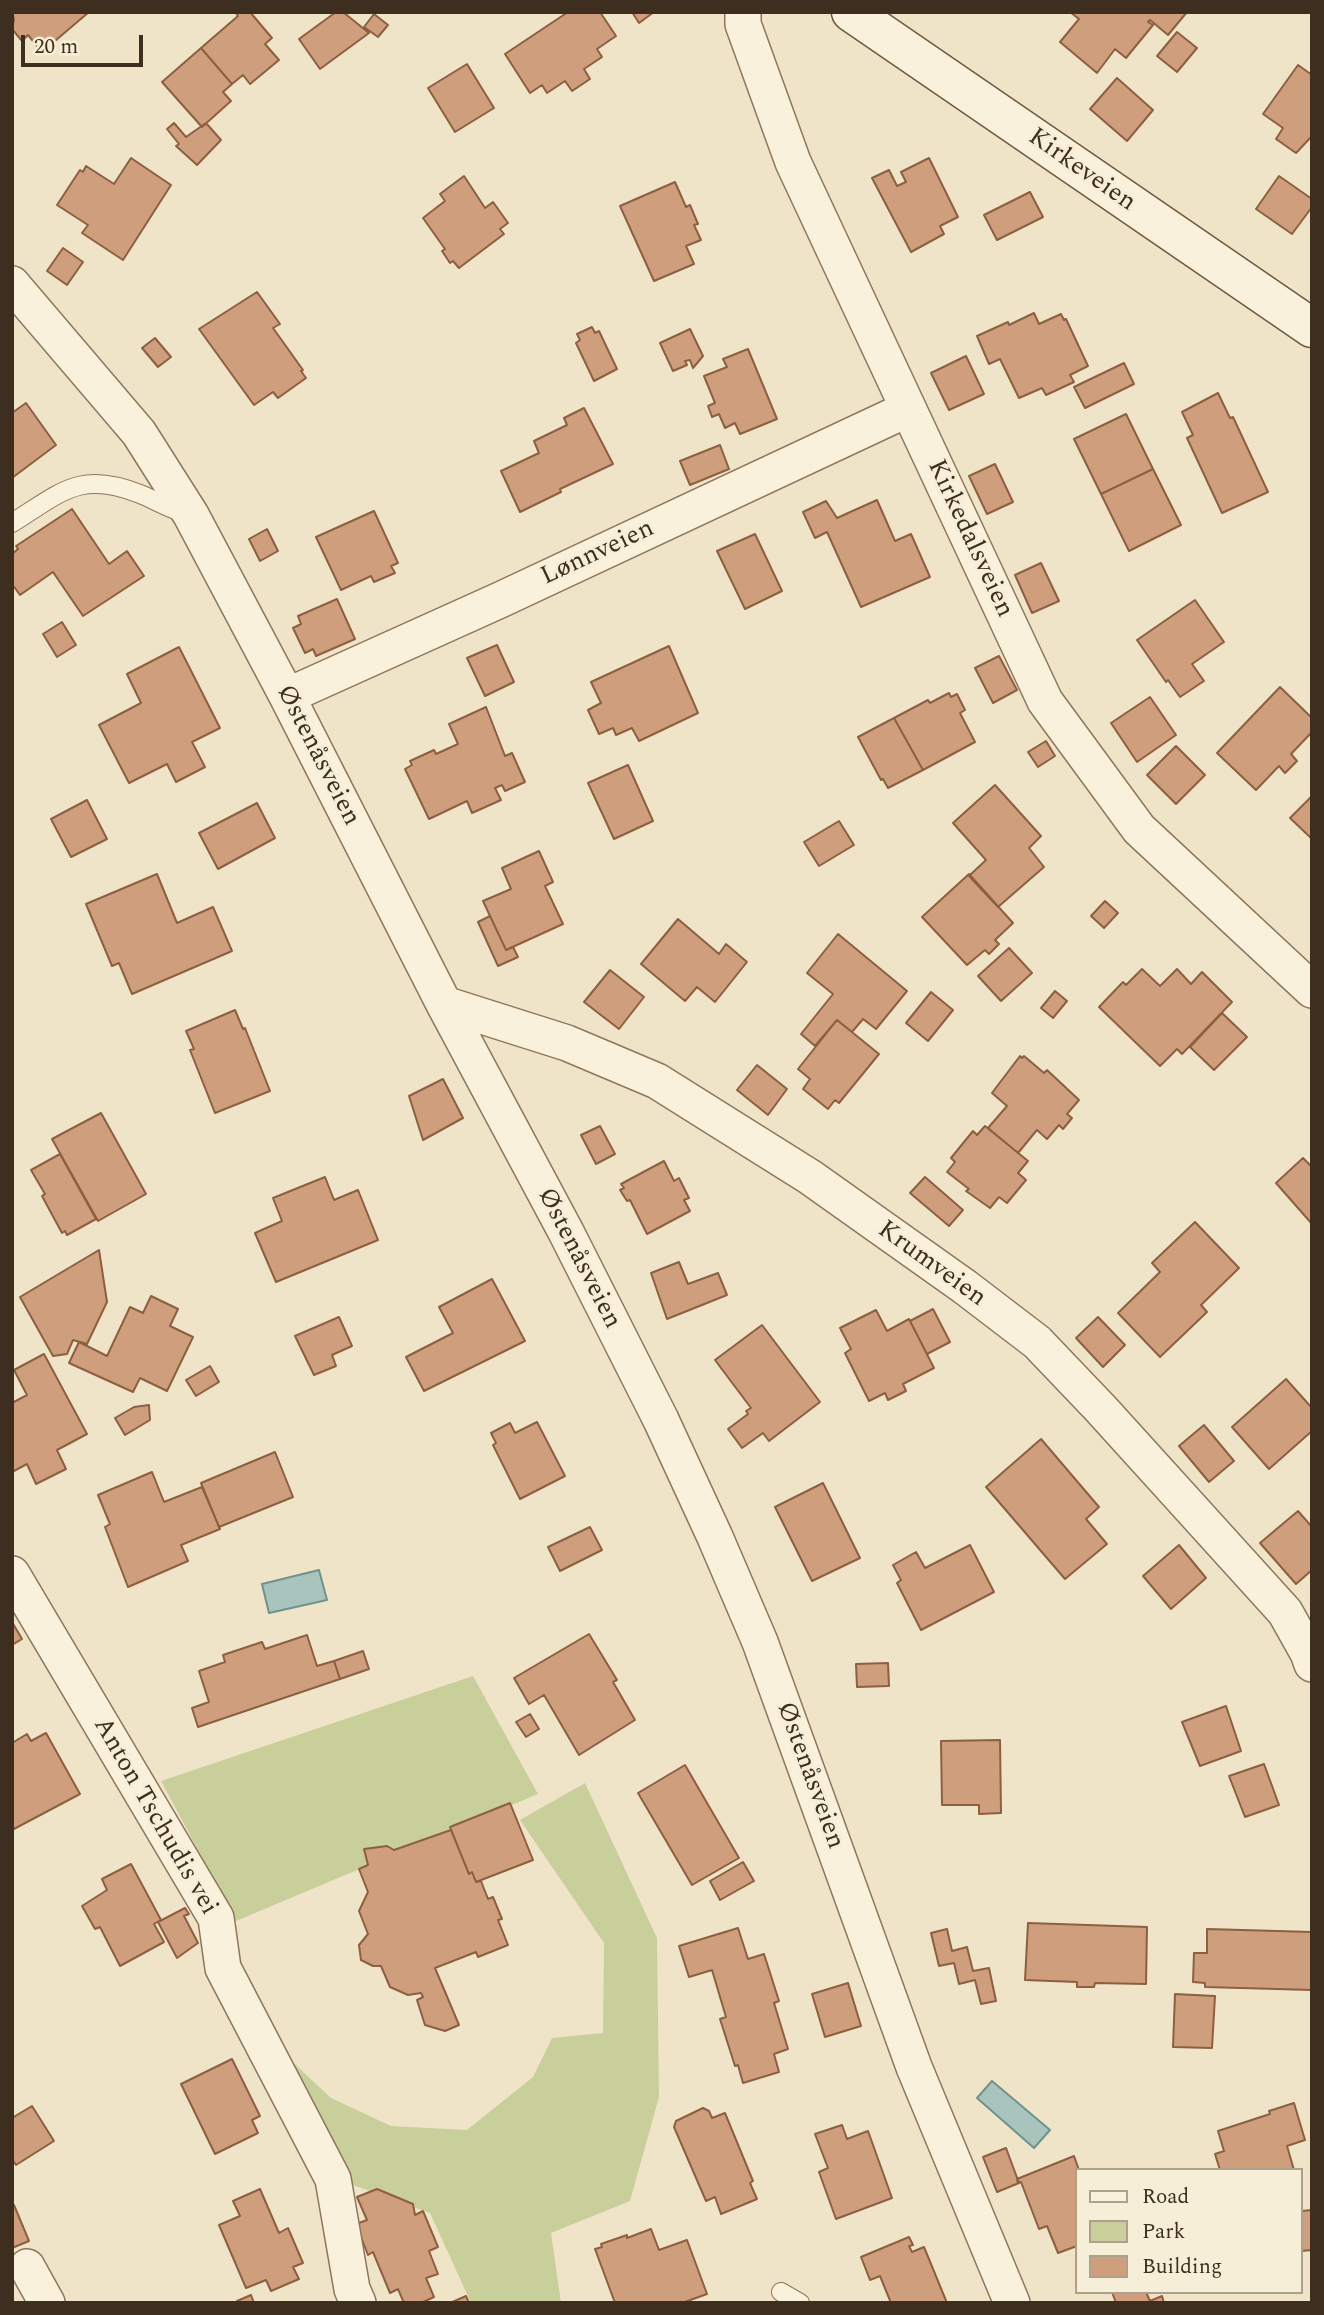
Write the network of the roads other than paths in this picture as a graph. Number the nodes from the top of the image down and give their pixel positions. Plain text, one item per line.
1 (743, 12) edge
2 (851, 12) edge
3 (12, 284) edge
4 (1312, 328) edge
5 (908, 409) junction
6 (191, 515) junction
7 (12, 523) edge
8 (287, 696) junction
9 (1312, 990) edge
10 (444, 1004) junction
11 (12, 1574) edge
12 (1312, 1664) edge
13 (27, 2267) dead end
14 (781, 2292) dead end
15 (47, 2303) edge
16 (358, 2303) edge
17 (800, 2303) edge
18 (1012, 2303) edge

1 - 5 street, Kirkedalsveien
2 - 4 main road, Kirkeveien
3 - 6 street, Østenåsveien
5 - 8 street, Lønnveien
5 - 9 street, Kirkedalsveien
6 - 7 lane
6 - 8 street, Østenåsveien
8 - 10 street, Østenåsveien
10 - 12 street, Krumveien
10 - 18 street, Østenåsveien
11 - 16 street, Anton Tschudis vei
13 - 15 street
14 - 17 lane

